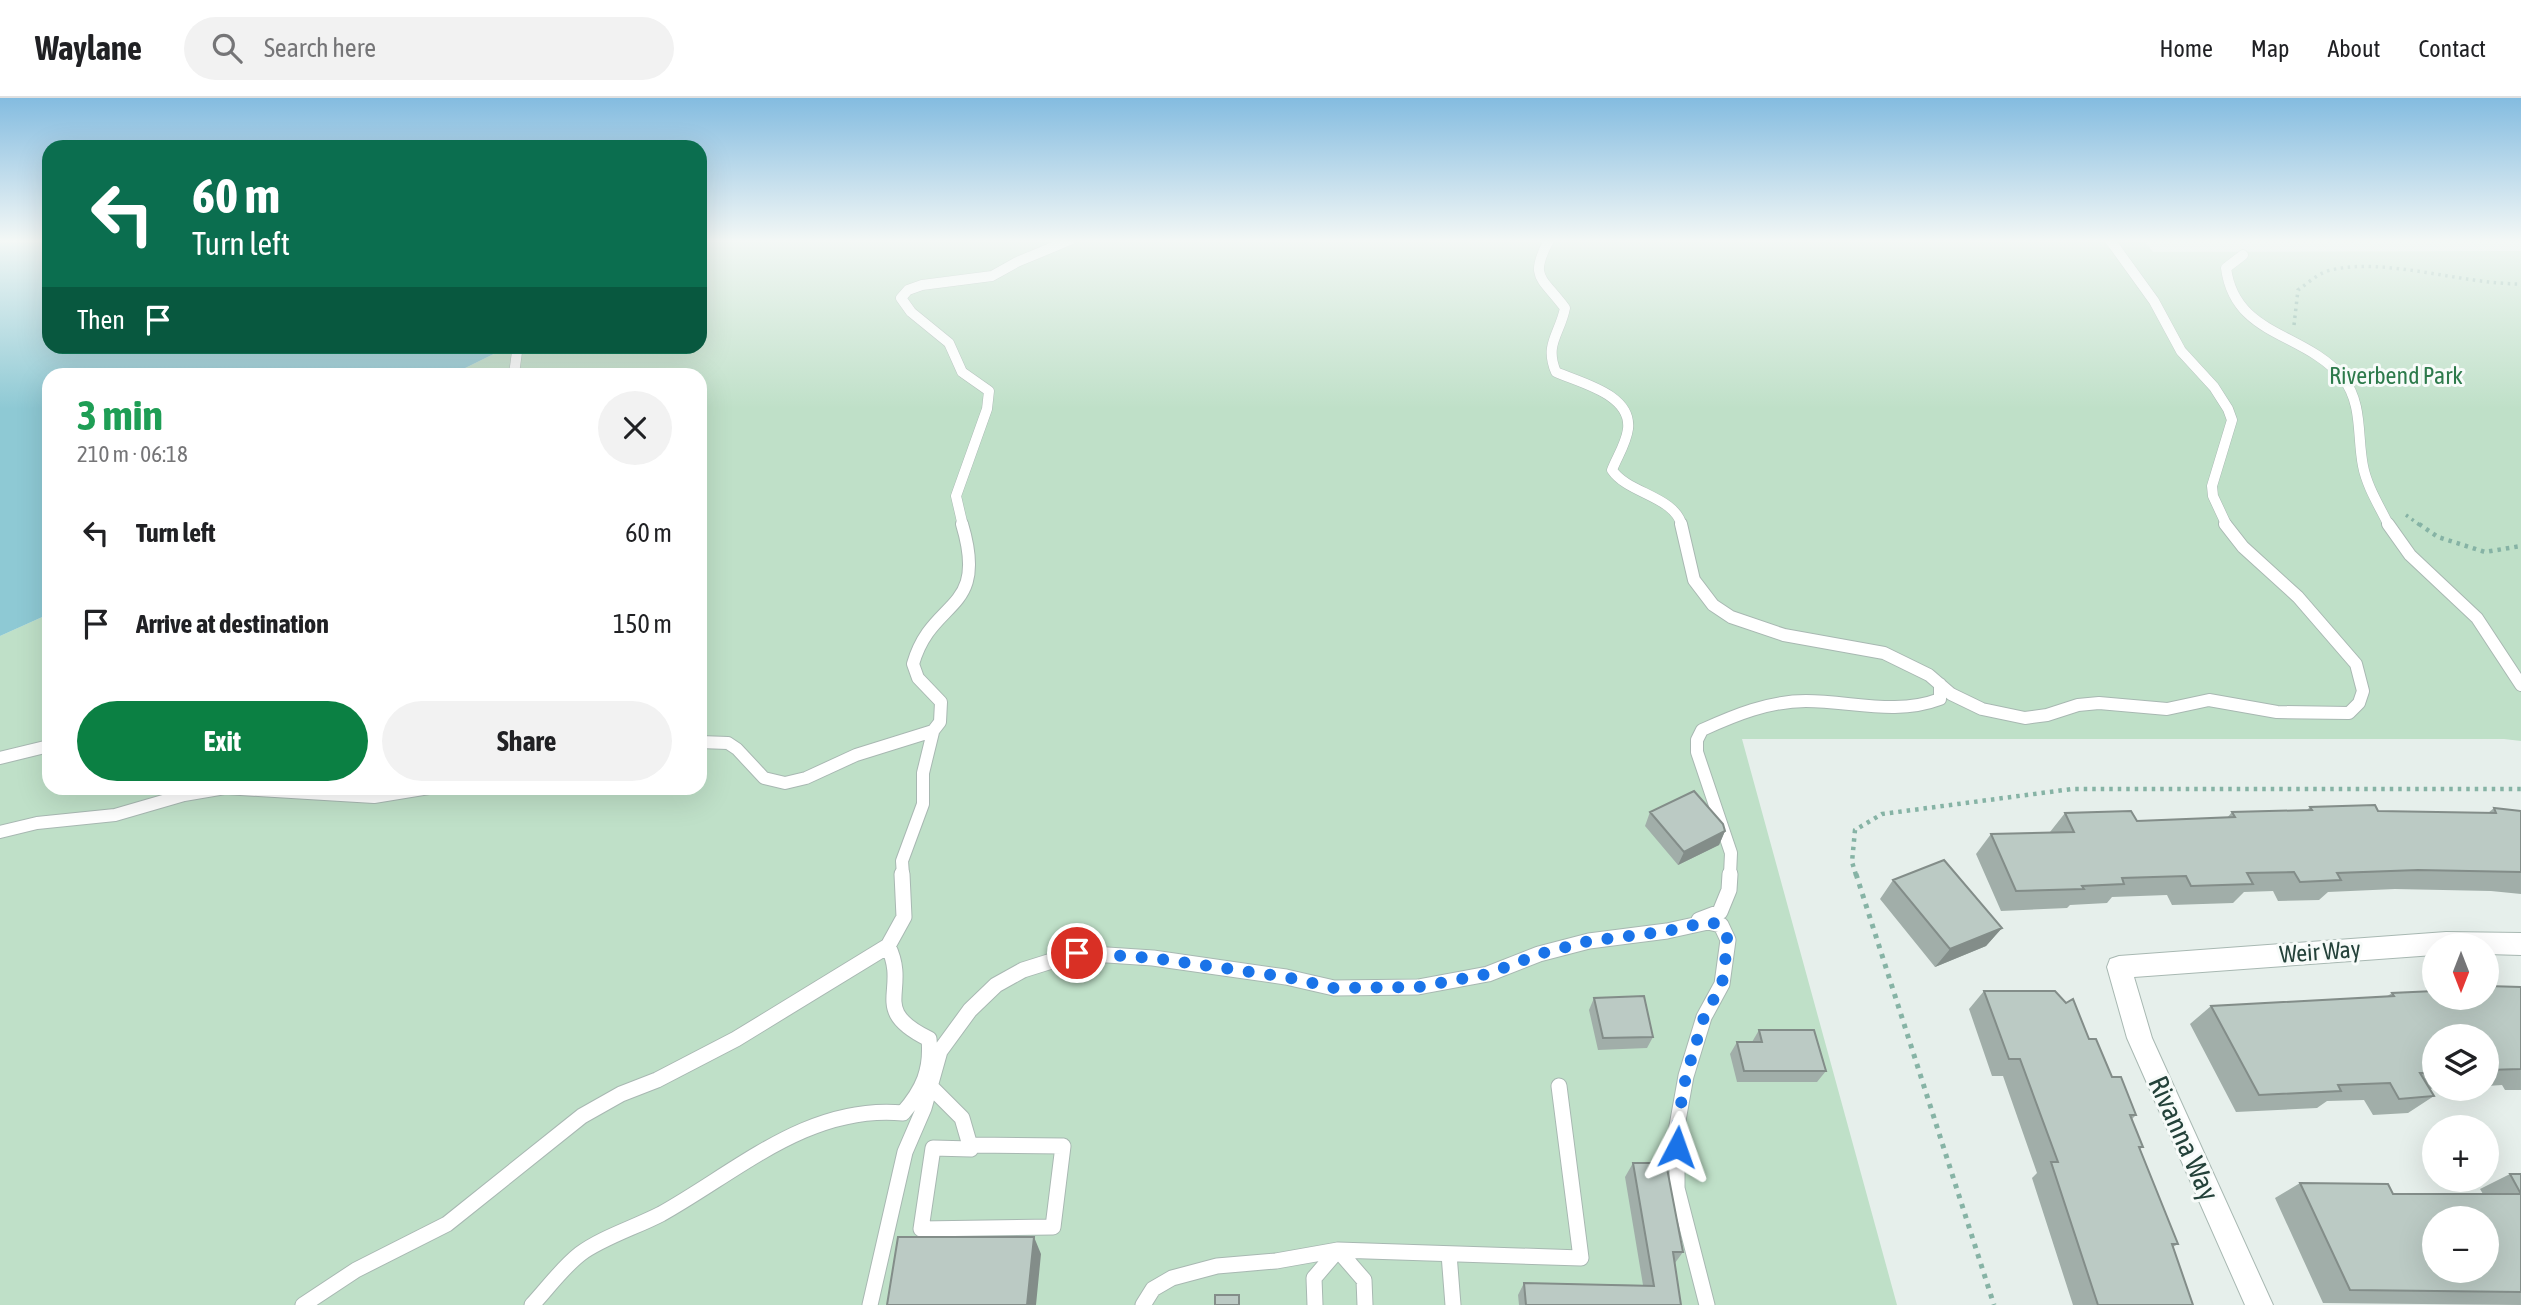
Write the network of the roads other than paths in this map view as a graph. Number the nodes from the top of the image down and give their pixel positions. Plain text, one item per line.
1 (902, 296) edge
2 (1556, 296) edge
3 (2151, 296) edge
4 (2234, 296) edge
5 (1940, 684) junction
6 (2521, 685) edge
7 (933, 732) junction
8 (707, 741) edge
9 (42, 748) edge
10 (0, 758) edge
11 (184, 795) edge
12 (341, 795) edge
13 (386, 795) edge
14 (0, 832) edge
15 (2521, 944) edge
16 (888, 946) junction
17 (2119, 967) joint
18 (931, 1058) junction
19 (927, 1083) junction
20 (1559, 1086) dead end
21 (903, 1113) junction
22 (915, 1129) junction
23 (971, 1145) junction
24 (1338, 1250) junction
25 (1449, 1254) junction
26 (303, 1305) edge
27 (532, 1305) edge
28 (870, 1305) edge
29 (1143, 1305) edge
30 (1315, 1305) edge
31 (1365, 1305) edge
32 (1453, 1305) edge
33 (1707, 1305) edge
34 (2259, 1305) edge

1 - 7 lane
2 - 5 lane
3 - 5 lane
4 - 6 lane
5 - 18 lane
7 - 8 lane
7 - 16 lane
9 - 10 lane
11 - 14 lane
12 - 13 lane
15 - 17 street, Weir Way
16 - 18 lane
16 - 26 lane
17 - 34 street, Rivanna Way
18 - 19 lane
19 - 21 lane
19 - 22 lane
19 - 23 lane
19 - 33 lane
20 - 25 lane
21 - 22 lane
21 - 27 lane
22 - 28 lane
23 - 23 lane
24 - 25 lane
24 - 29 lane
24 - 30 lane
24 - 31 lane
25 - 32 lane

